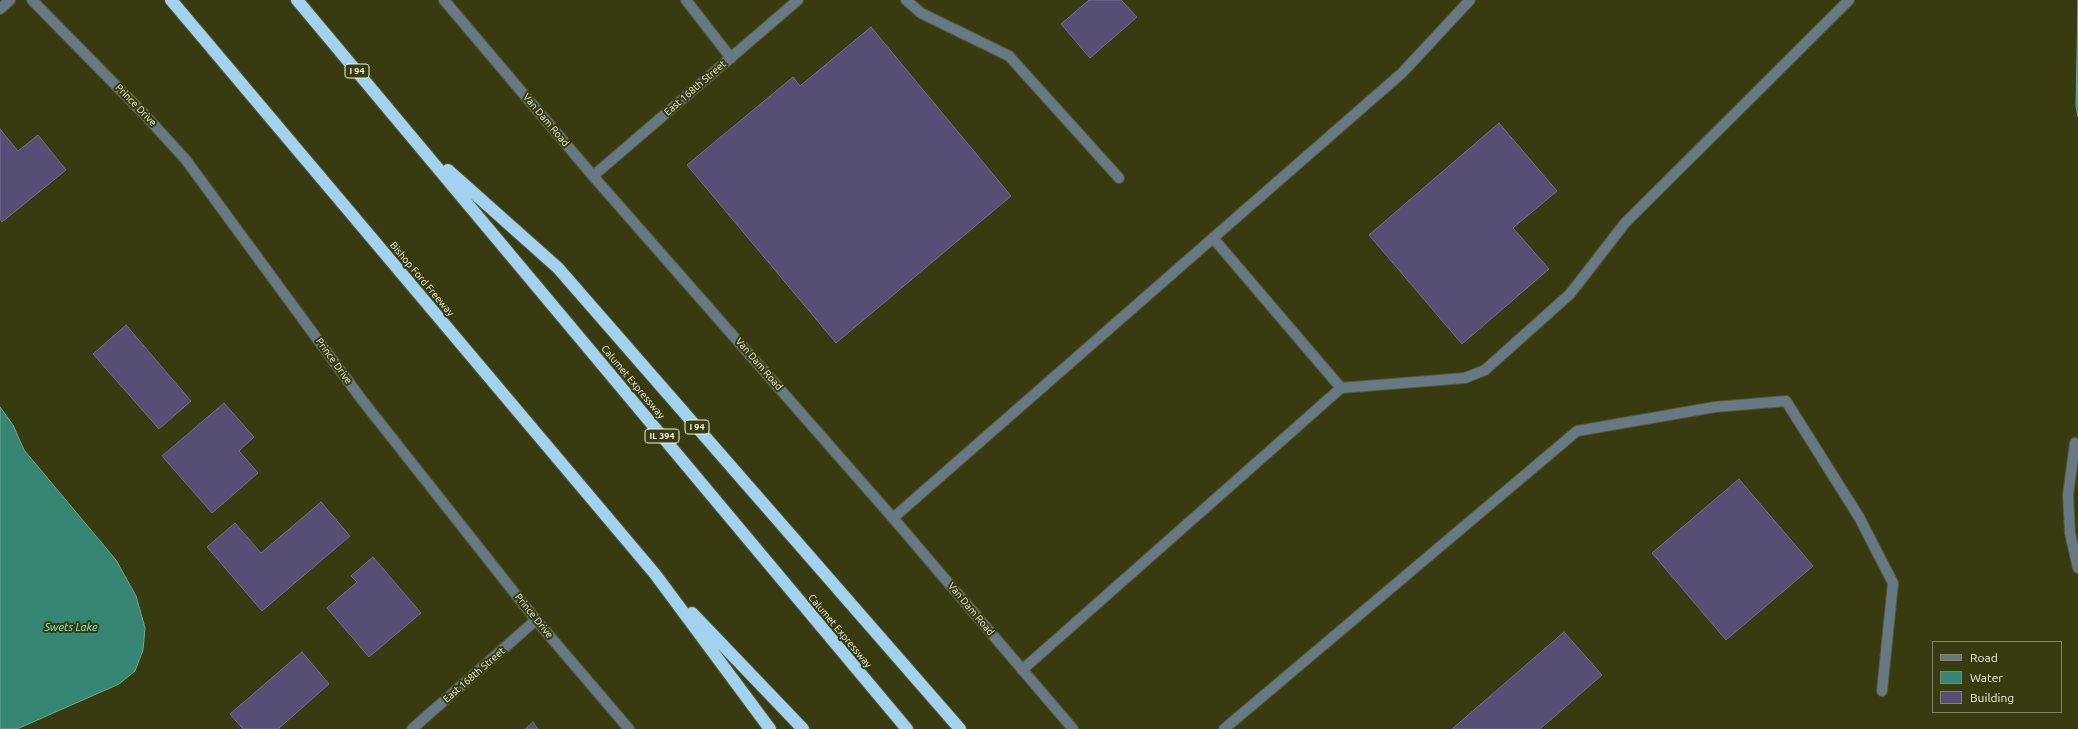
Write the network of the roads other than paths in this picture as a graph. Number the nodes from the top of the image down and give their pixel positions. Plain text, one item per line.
1 (10, 0) edge
2 (32, 0) edge
3 (171, 0) edge
4 (297, 0) edge
5 (444, 0) edge
6 (686, 0) edge
7 (798, 0) edge
8 (906, 0) edge
9 (1470, 0) edge
10 (1849, 0) edge
11 (0, 9) edge
12 (731, 58) junction
13 (418, 143) junction
14 (593, 176) junction
15 (1119, 178) dead end
16 (1213, 238) junction
17 (1341, 388) junction
18 (2075, 443) dead end
19 (893, 518) junction
20 (2078, 568) edge
21 (655, 574) junction
22 (536, 620) junction
23 (1022, 670) junction
24 (1882, 691) dead end
25 (412, 729) edge
26 (629, 729) edge
27 (770, 729) edge
28 (802, 729) edge
29 (907, 729) edge
30 (960, 729) edge
31 (1073, 729) edge
32 (1224, 729) edge

1 - 11 street
2 - 22 street, Prince Drive
3 - 21 highway, Bishop Ford Freeway
4 - 13 highway, I 94
5 - 14 street, Van Dam Road
6 - 12 street
7 - 12 street, East 168th Street
8 - 15 street
9 - 16 street
10 - 17 street
12 - 14 street, East 168th Street
13 - 29 highway, Calumet Expressway / IL 394
13 - 30 highway, I 94
14 - 19 street, Van Dam Road
16 - 17 street
16 - 19 street
17 - 23 street
18 - 20 street
19 - 23 street, Van Dam Road
21 - 27 highway
21 - 28 highway
22 - 25 street, East 168th Street
22 - 26 street, Prince Drive
23 - 31 street, Van Dam Road
24 - 32 street

